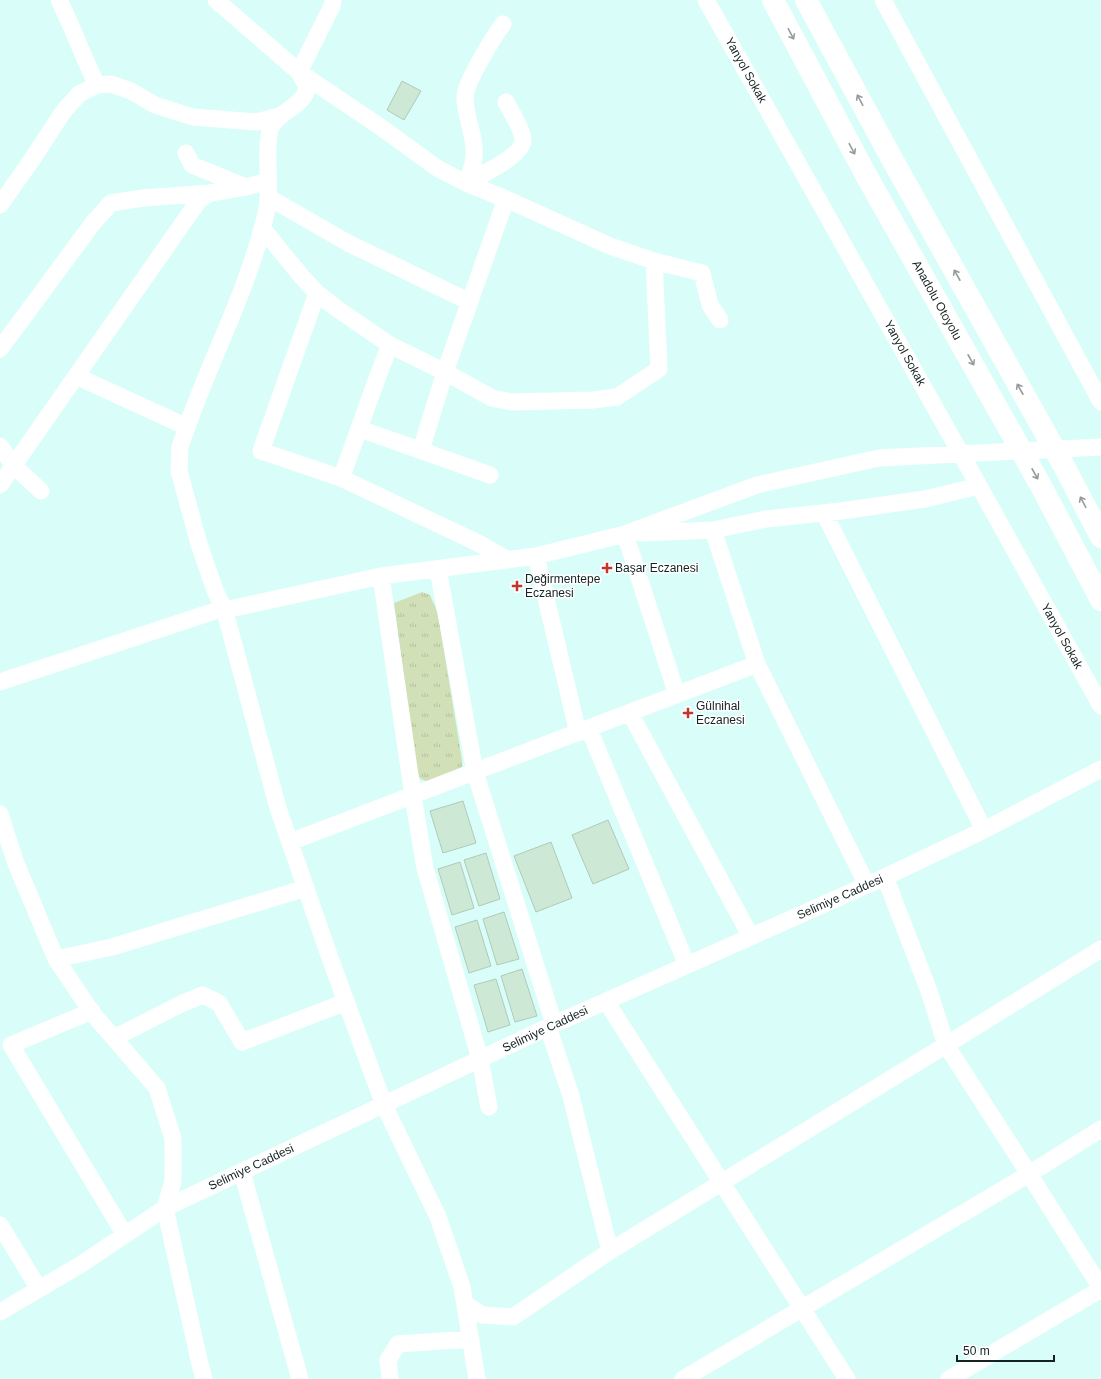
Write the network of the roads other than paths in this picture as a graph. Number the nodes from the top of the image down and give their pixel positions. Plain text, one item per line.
1 (59, 0) edge
2 (216, 0) edge
3 (333, 0) edge
4 (706, 0) edge
5 (773, 0) edge
6 (806, 0) edge
7 (883, 0) edge
8 (503, 24) dead end
9 (299, 72) junction
10 (97, 85) junction
11 (506, 102) dead end
12 (279, 116) junction
13 (186, 153) dead end
14 (466, 183) junction
15 (246, 187) junction
16 (268, 189) junction
17 (210, 192) junction
18 (506, 199) junction
19 (0, 205) edge
20 (262, 228) junction
21 (654, 261) junction
22 (317, 294) junction
23 (470, 302) junction
24 (720, 320) dead end
25 (390, 344) junction
26 (0, 349) edge
27 (444, 372) junction
28 (76, 376) junction
29 (1101, 402) edge
30 (187, 427) junction
31 (360, 429) junction
32 (0, 446) edge
33 (1101, 447) edge
34 (421, 450) junction
35 (13, 465) junction
36 (490, 476) dead end
37 (341, 478) junction
38 (0, 485) edge
39 (979, 486) junction
40 (41, 491) dead end
41 (824, 513) junction
42 (713, 530) junction
43 (624, 534) junction
44 (1101, 537) edge
45 (536, 556) junction
46 (508, 560) junction
47 (438, 569) junction
48 (381, 576) junction
49 (1101, 600) edge
50 (224, 609) junction
51 (756, 664) junction
52 (0, 682) edge
53 (676, 695) junction
54 (1101, 706) edge
55 (630, 713) junction
56 (583, 731) junction
57 (1101, 769) edge
58 (475, 772) junction
59 (412, 796) junction
60 (0, 814) edge
61 (984, 830) junction
62 (290, 842) junction
63 (885, 877) junction
64 (867, 886) junction
65 (306, 888) junction
66 (751, 937) junction
67 (1101, 949) edge
68 (56, 959) junction
69 (687, 965) junction
70 (606, 1001) junction
71 (346, 1002) junction
72 (92, 1012) junction
73 (551, 1026) junction
74 (114, 1038) junction
75 (946, 1045) junction
76 (480, 1059) junction
77 (384, 1104) junction
78 (489, 1107) dead end
79 (1101, 1129) edge
80 (242, 1172) junction
81 (1029, 1174) junction
82 (722, 1183) junction
83 (166, 1208) junction
84 (0, 1225) edge
85 (125, 1235) junction
86 (610, 1251) junction
87 (39, 1289) junction
88 (1101, 1289) edge
89 (465, 1304) junction
90 (802, 1309) junction
91 (0, 1312) edge
92 (471, 1339) junction
93 (204, 1379) edge
94 (300, 1379) edge
95 (390, 1379) edge
96 (477, 1379) edge
97 (683, 1379) edge
98 (847, 1379) edge
99 (949, 1379) edge

1 - 10 street
2 - 9 street
3 - 9 street
4 - 39 street, Yanyol Sokak
5 -> 49 highway, Anadolu Otoyolu
44 -> 6 highway
7 - 29 street
8 - 14 street
9 - 12 street
9 - 14 street
10 - 12 street
10 - 19 street
11 - 14 street
12 - 16 street
13 - 15 street
14 - 18 street
15 - 16 street
15 - 17 street
16 - 20 street
16 - 23 street
17 - 26 street
17 - 28 street
18 - 21 street
18 - 23 street
20 - 22 street
20 - 30 street
21 - 24 street
21 - 27 street
22 - 25 street
22 - 37 street
23 - 27 street
25 - 27 street
25 - 31 street
27 - 34 street
28 - 30 street
28 - 35 street
30 - 50 street
31 - 34 street
31 - 37 street
32 - 35 street
33 - 43 street
34 - 36 street
35 - 38 street
35 - 40 street
37 - 46 street
39 - 41 street
39 - 54 street, Yanyol Sokak
41 - 42 street
41 - 61 street
42 - 43 street
42 - 51 street
43 - 45 street
43 - 53 street
45 - 46 street
45 - 56 street
46 - 47 street
47 - 48 street
47 - 58 street
48 - 50 street
48 - 59 street
50 - 52 street
50 - 62 street
51 - 53 street
51 - 64 street
53 - 55 street
55 - 56 street
55 - 66 street
56 - 58 street
56 - 69 street
57 - 61 street, Selimiye Caddesi
58 - 59 street
58 - 73 street
59 - 62 street
59 - 76 street
60 - 68 street
61 - 63 street, Selimiye Caddesi
62 - 65 street
63 - 64 street, Selimiye Caddesi
63 - 75 street
64 - 66 street, Selimiye Caddesi
65 - 68 street
65 - 71 street
66 - 69 street, Selimiye Caddesi
67 - 75 street
68 - 72 street
69 - 70 street, Selimiye Caddesi
70 - 73 street, Selimiye Caddesi
70 - 82 street
71 - 74 street
71 - 77 street
72 - 74 street
72 - 85 street
73 - 76 street, Selimiye Caddesi
73 - 86 street
74 - 83 street
75 - 81 street
75 - 82 street
76 - 77 street, Selimiye Caddesi
76 - 78 street
77 - 80 street, Selimiye Caddesi
77 - 89 street
79 - 81 street
80 - 83 street, Selimiye Caddesi
80 - 94 street
81 - 88 street
81 - 90 street
82 - 86 street
82 - 90 street
83 - 85 street, Selimiye Caddesi
83 - 93 street
84 - 87 street
85 - 87 street, Selimiye Caddesi
86 - 89 street
87 - 91 street, Selimiye Caddesi
88 - 99 street
89 - 92 street
90 - 97 street
90 - 98 street
92 - 95 street
92 - 96 street

